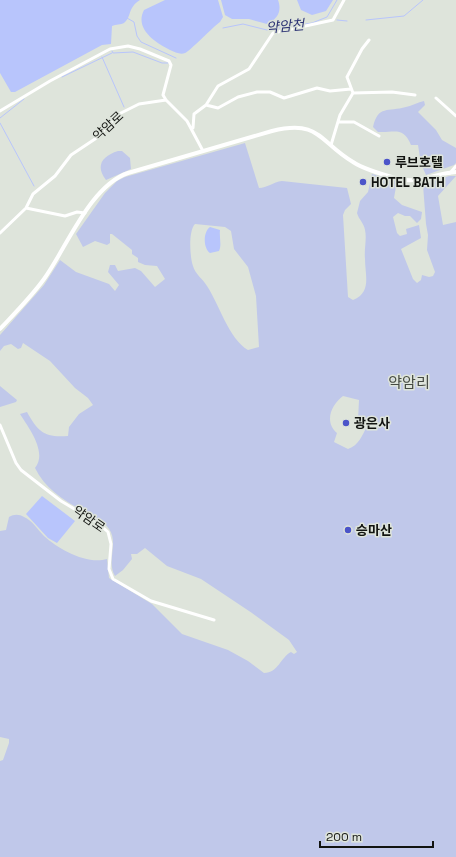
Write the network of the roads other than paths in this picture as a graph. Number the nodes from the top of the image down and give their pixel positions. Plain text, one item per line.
1 (344, 0) edge
2 (369, 40) dead end
3 (351, 89) junction
4 (353, 93) junction
5 (415, 95) dead end
6 (436, 98) dead end
7 (166, 100) junction
8 (206, 105) junction
9 (0, 111) edge
10 (456, 116) edge
11 (338, 122) junction
12 (192, 128) junction
13 (379, 136) dead end
14 (331, 145) junction
15 (203, 151) junction
16 (456, 166) edge
17 (456, 172) edge
18 (450, 173) junction
19 (26, 208) junction
20 (86, 213) junction
21 (0, 233) edge
22 (0, 330) edge
23 (0, 425) edge
24 (214, 620) dead end

1 - 8 street
2 - 3 street
3 - 4 street
3 - 8 street
4 - 5 street
4 - 11 street
6 - 10 street
7 - 9 street
7 - 12 street
7 - 19 street, 약암로
8 - 12 street
11 - 13 street
11 - 14 street
12 - 15 street
14 - 15 street
14 - 18 street
15 - 20 street
16 - 18 street
17 - 18 street
19 - 20 street
19 - 21 street, 약암로
20 - 22 street
23 - 24 street, 약암로

